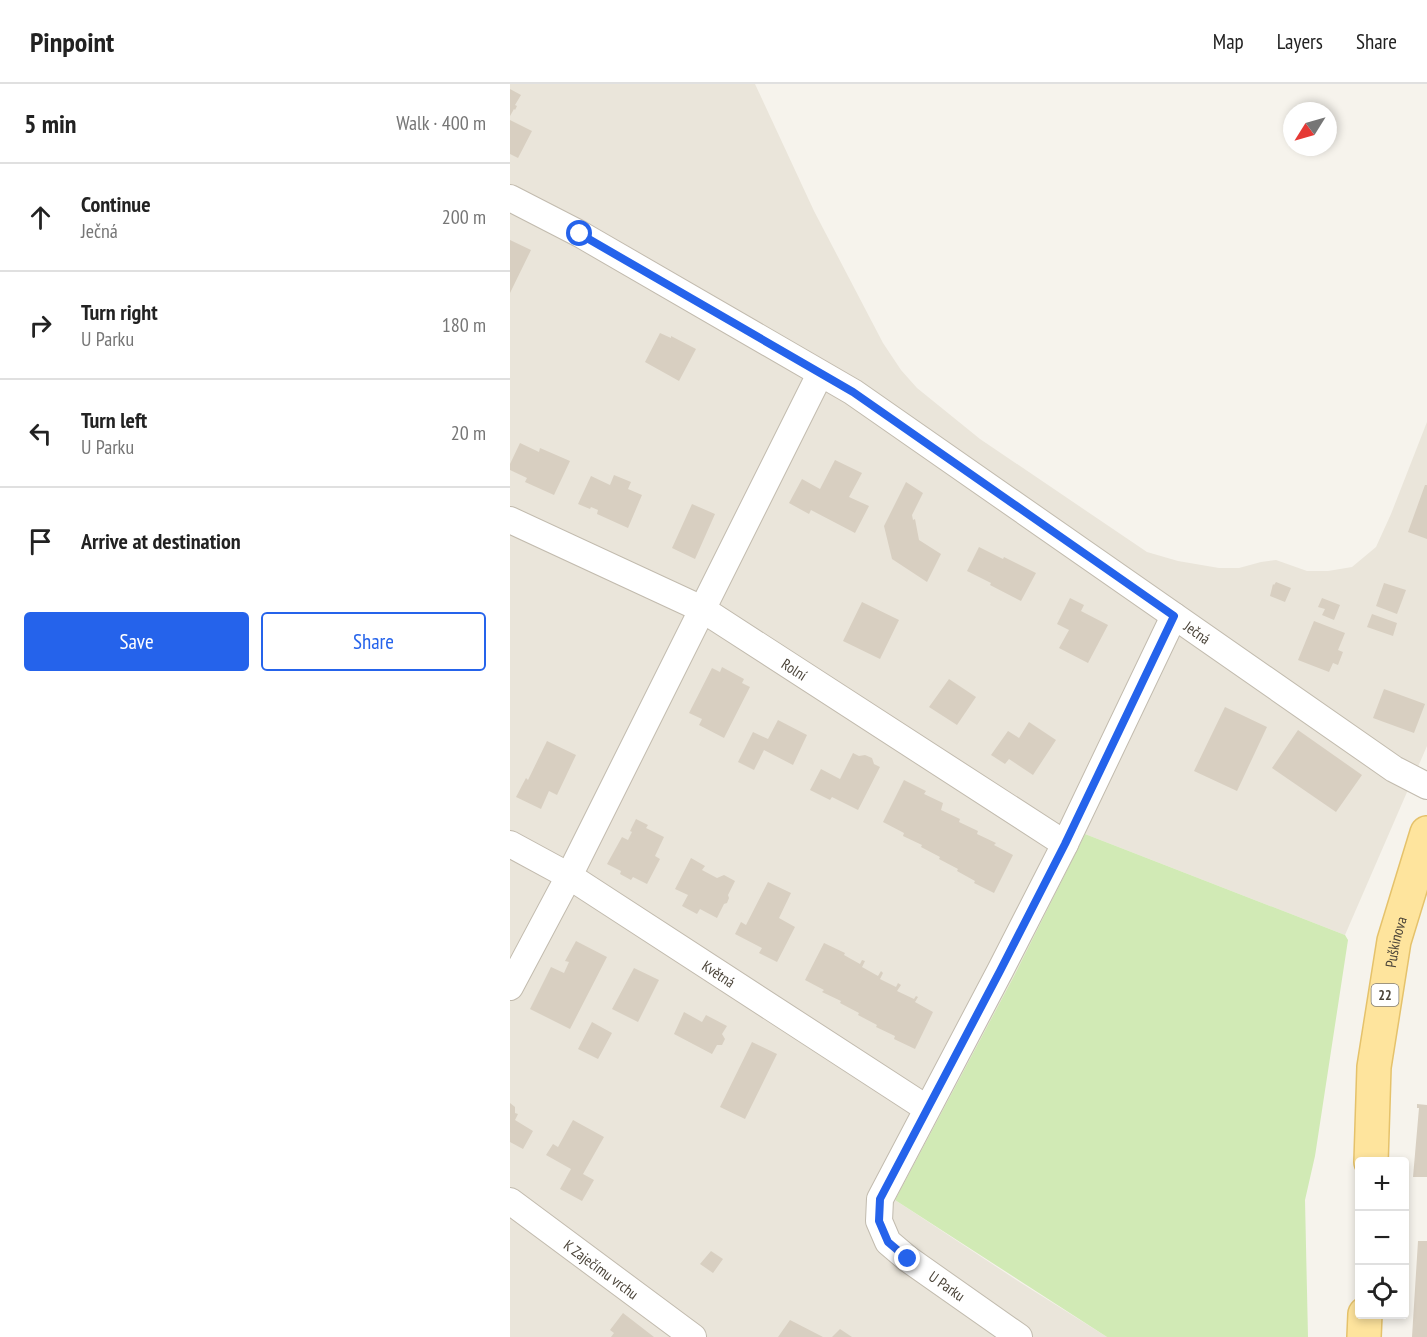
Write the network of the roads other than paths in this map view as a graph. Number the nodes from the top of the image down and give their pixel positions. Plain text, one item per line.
1 (510, 198) edge
2 (820, 374) junction
3 (510, 520) edge
4 (702, 609) junction
5 (1174, 616) junction
6 (1427, 786) edge
7 (1427, 833) edge
8 (510, 844) edge
9 (1065, 844) junction
10 (569, 876) junction
11 (510, 987) edge
12 (926, 1108) junction
13 (1371, 1157) edge
14 (510, 1201) edge
15 (1365, 1319) edge
16 (693, 1337) edge
17 (1019, 1337) edge
18 (1364, 1337) edge

1 - 2 street, Ječná
2 - 4 street
2 - 5 street, Ječná
3 - 4 street, Rolní
4 - 9 street, Rolní
4 - 10 street
5 - 6 street, Ječná
5 - 9 street, U Parku
7 - 13 main road, Puškinova / 22
8 - 10 street, Květná
9 - 12 street, U Parku
10 - 11 street
10 - 12 street, Květná
12 - 17 street, U Parku
14 - 16 street, K Zaječímu vrchu
15 - 18 main road

